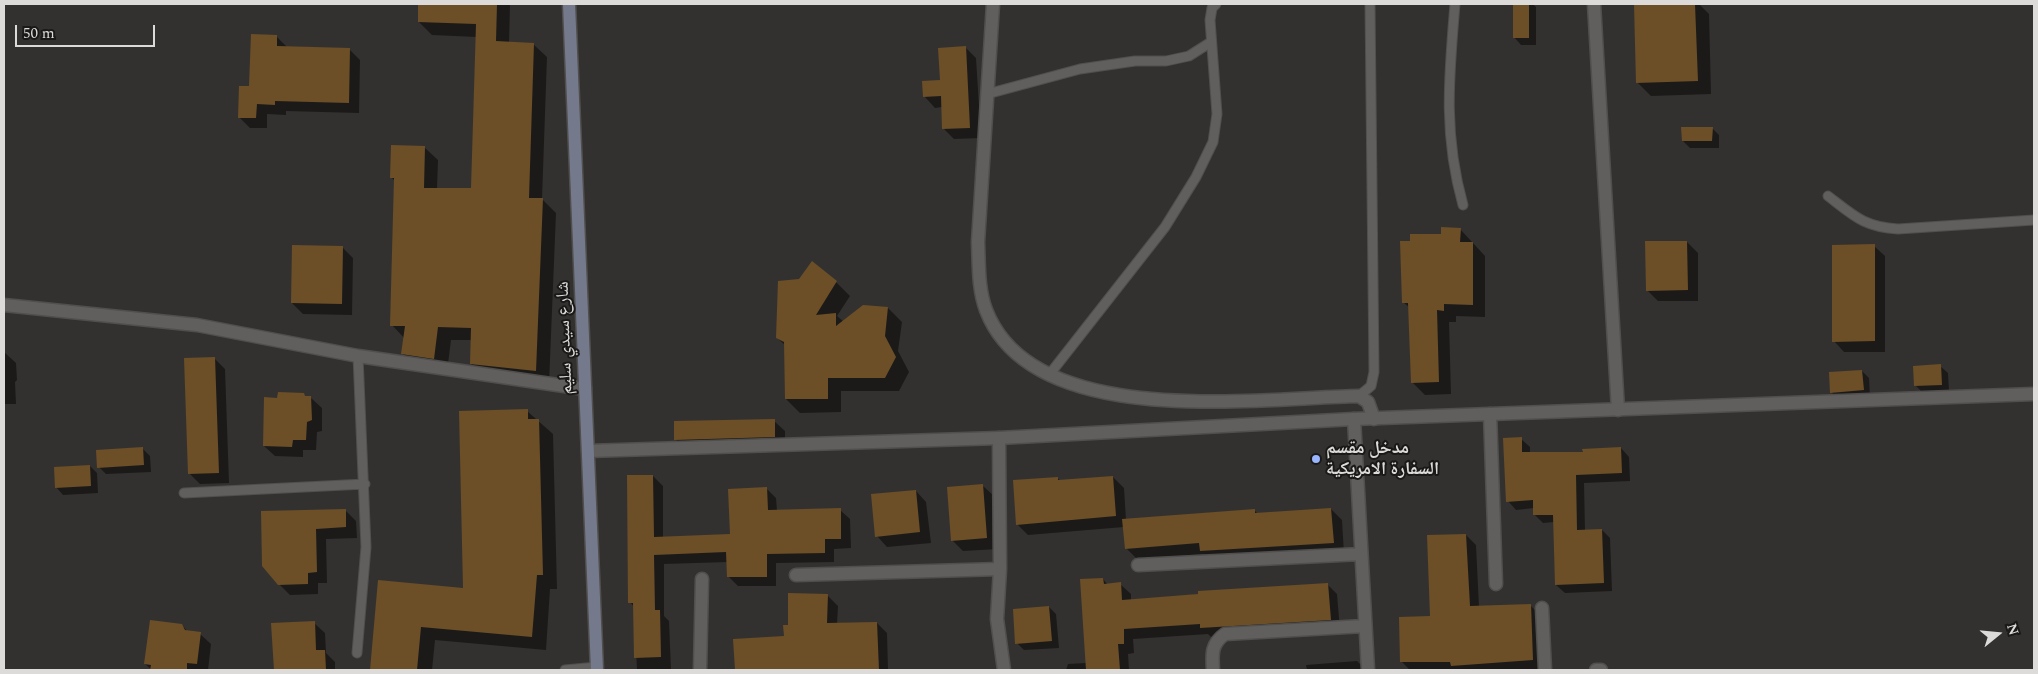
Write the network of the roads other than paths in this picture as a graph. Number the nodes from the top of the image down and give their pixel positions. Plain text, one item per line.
1 (569, 4) edge
2 (993, 4) edge
3 (1216, 4) edge
4 (1370, 4) edge
5 (1455, 4) edge
6 (1594, 4) edge
7 (1211, 42) junction
8 (987, 94) junction
9 (1828, 196) dead end
10 (1463, 205) dead end
11 (2034, 220) edge
12 (4, 305) edge
13 (358, 356) junction
14 (1048, 375) junction
15 (585, 390) junction
16 (2034, 394) edge
17 (1359, 396) junction
18 (1618, 410) junction
19 (1490, 414) junction
20 (1354, 419) junction
21 (1374, 419) junction
22 (999, 438) junction
23 (588, 451) junction
24 (365, 484) junction
25 (184, 493) dead end
26 (1361, 554) junction
27 (1138, 565) dead end
28 (1000, 569) junction
29 (796, 574) dead end
30 (702, 579) dead end
31 (1496, 584) dead end
32 (1542, 608) dead end
33 (1364, 626) junction
34 (357, 653) dead end
35 (597, 668) edge
36 (565, 670) edge
37 (700, 670) edge
38 (1004, 670) edge
39 (1213, 670) edge
40 (1368, 670) edge
41 (1545, 670) edge
42 (1596, 670) edge
43 (1601, 670) edge

1 - 15 main road, شارع سيدي سليم
2 - 8 street
3 - 7 lane
4 - 17 lane
5 - 10 lane
6 - 18 street
7 - 8 lane
7 - 14 lane
8 - 14 street
9 - 11 lane
12 - 13 street
13 - 15 street
13 - 24 lane
14 - 17 street
15 - 23 main road, شارع سيدي سليم
16 - 18 street
17 - 21 street
18 - 19 street
19 - 21 street
19 - 31 street
20 - 21 street
20 - 22 street
20 - 26 street
22 - 23 street
22 - 28 street
23 - 35 main road, شارع سيدي سليم
24 - 25 lane
24 - 34 lane
26 - 27 street
26 - 33 street
28 - 29 street
28 - 38 street
30 - 37 street
32 - 41 street
33 - 39 street
33 - 40 street
35 - 36 lane
42 - 43 street

